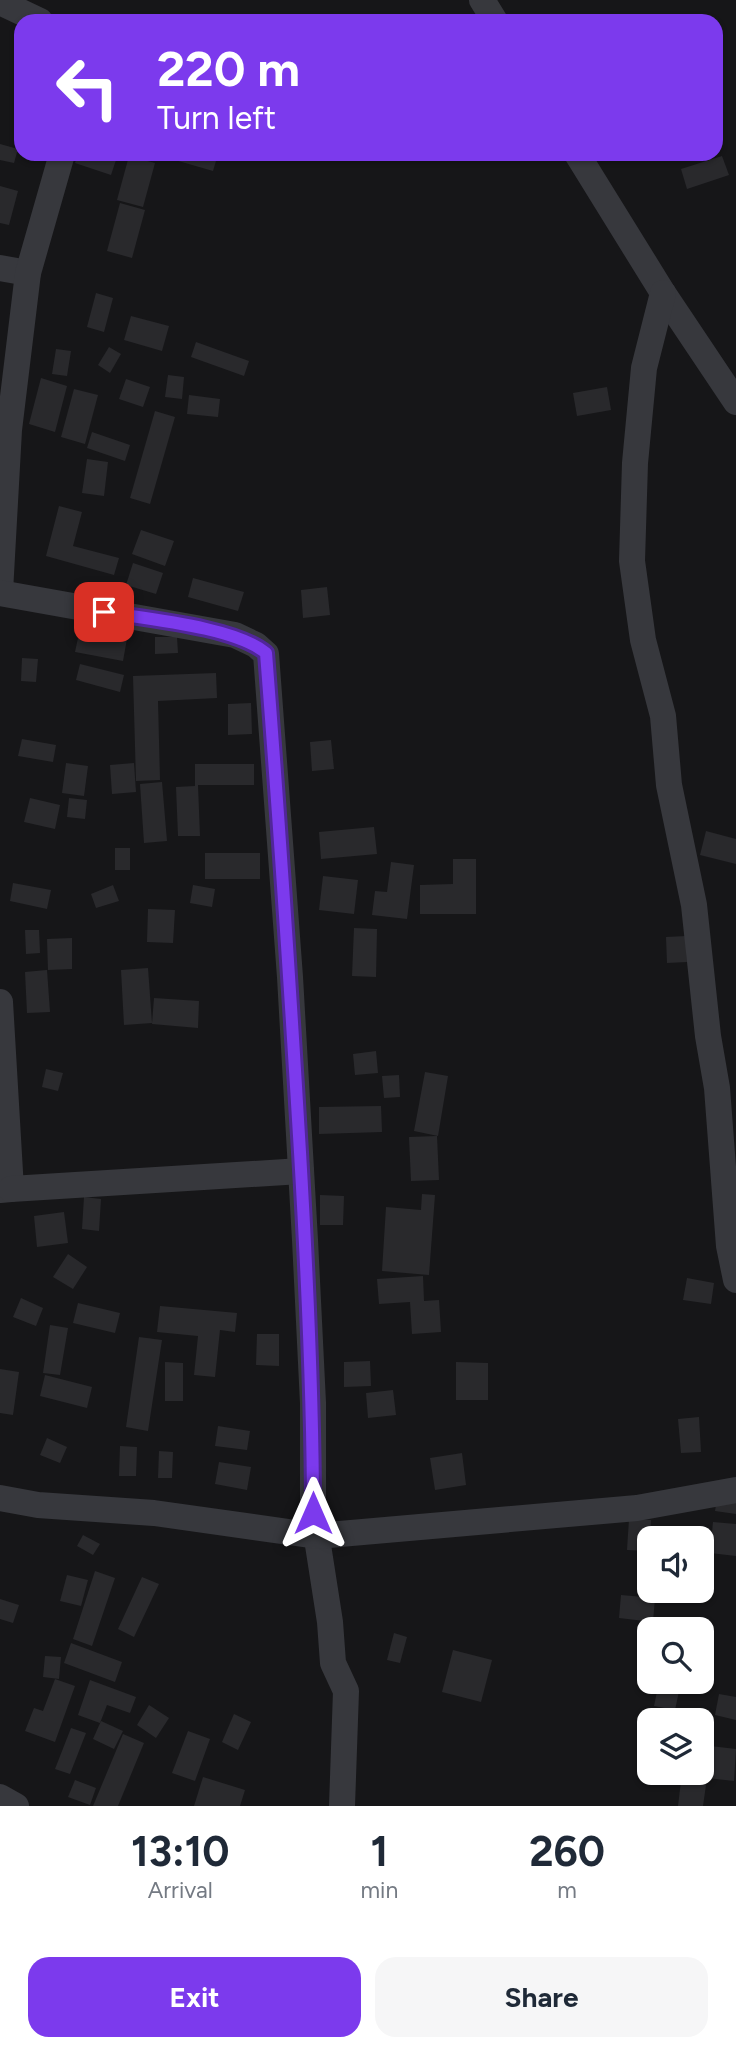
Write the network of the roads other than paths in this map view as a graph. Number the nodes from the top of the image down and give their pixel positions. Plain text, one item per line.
1 (0, 2) edge
2 (25, 14) edge
3 (60, 161) edge
4 (581, 161) edge
5 (0, 268) edge
6 (28, 273) junction
7 (663, 293) junction
8 (736, 402) edge
9 (0, 592) edge
10 (0, 1002) edge
11 (301, 1171) junction
12 (6, 1189) edge
13 (736, 1280) edge
14 (736, 1490) edge
15 (0, 1498) edge
16 (317, 1536) junction
17 (0, 1797) edge
18 (16, 1806) edge
19 (342, 1806) edge

1 - 2 street
3 - 6 street
4 - 7 street
5 - 6 street
6 - 9 street
7 - 8 street
7 - 13 street
9 - 11 street
10 - 12 street
11 - 12 street
11 - 16 street
14 - 16 street
15 - 16 street
16 - 19 street
17 - 18 street

